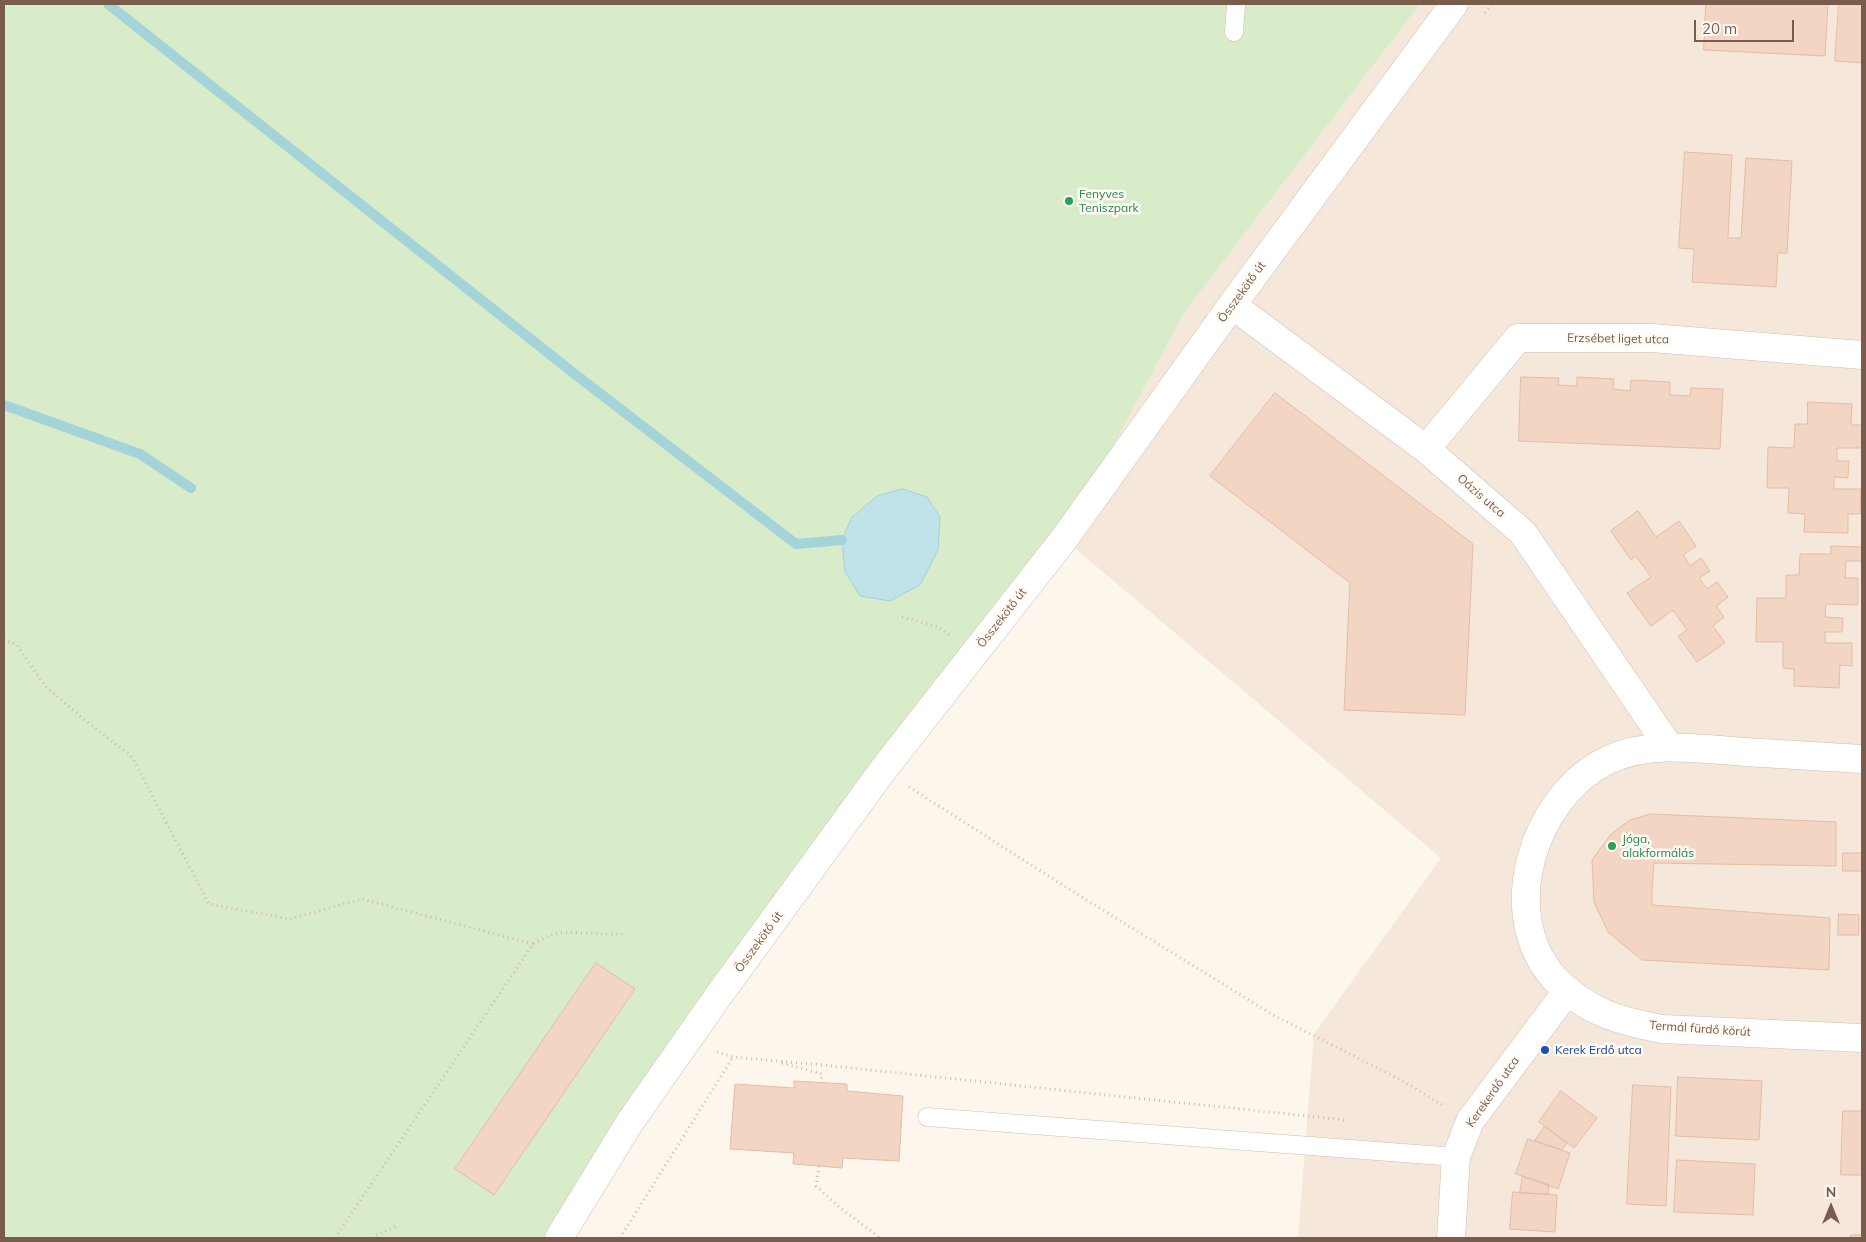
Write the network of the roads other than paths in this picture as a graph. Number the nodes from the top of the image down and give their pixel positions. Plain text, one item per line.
1 (1236, 4) edge
2 (1454, 4) edge
3 (1234, 32) dead end
4 (1232, 305) junction
5 (1862, 356) edge
6 (1426, 449) junction
7 (1669, 747) junction
8 (1862, 759) edge
9 (1568, 990) junction
10 (1862, 1038) edge
11 (927, 1117) dead end
12 (1456, 1157) junction
13 (559, 1238) edge
14 (1450, 1238) edge

1 - 3 lane
2 - 4 street, Összekötő út
4 - 6 street, Oázis utca
4 - 13 street, Összekötő út
5 - 6 street, Erzsébet liget utca
6 - 7 street, Oázis utca
7 - 8 street, Termál fürdő körút
7 - 9 street, Termál fürdő körút
9 - 10 street, Termál fürdő körút
9 - 12 street, Kerekerdő utca
11 - 12 lane
12 - 14 street, Kerekerdő utca

